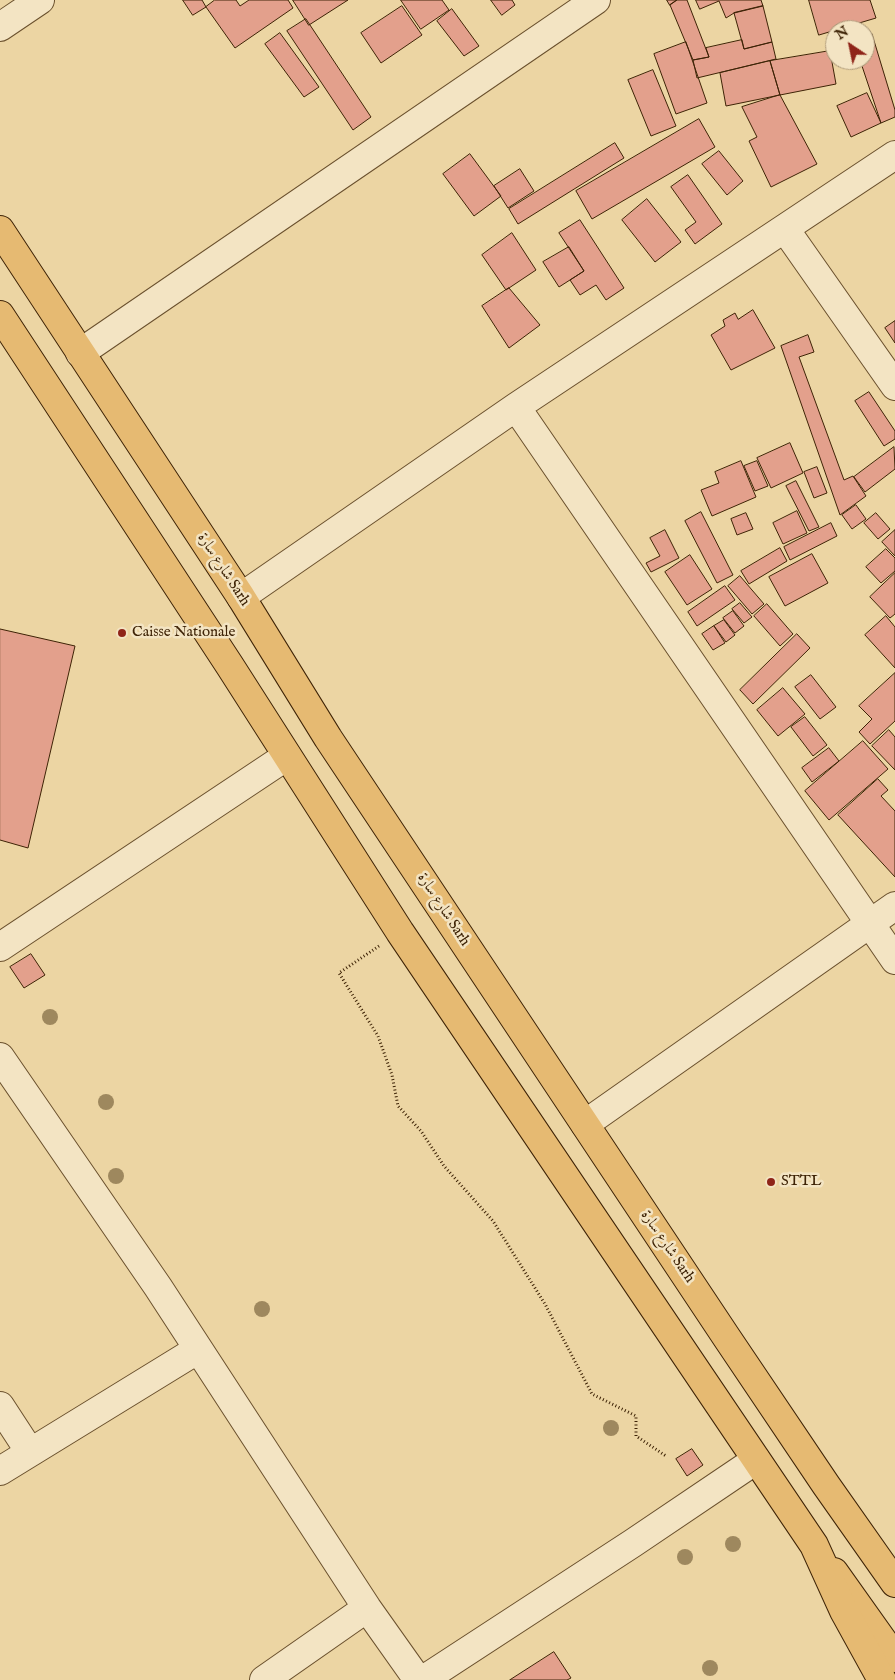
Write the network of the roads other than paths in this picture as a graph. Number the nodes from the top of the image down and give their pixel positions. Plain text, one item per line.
1 (40, 0) edge
2 (596, 0) edge
3 (0, 27) edge
4 (895, 155) edge
5 (785, 229) junction
6 (0, 230) edge
7 (0, 315) edge
8 (80, 353) junction
9 (895, 386) edge
10 (516, 407) junction
11 (241, 597) junction
12 (287, 756) junction
13 (895, 906) edge
14 (870, 923) junction
15 (0, 947) edge
16 (895, 960) edge
17 (0, 1057) edge
18 (585, 1124) junction
19 (197, 1350) junction
20 (0, 1406) edge
21 (30, 1452) junction
22 (756, 1460) junction
23 (0, 1471) edge
24 (814, 1545) junction
25 (895, 1583) edge
26 (368, 1608) junction
27 (895, 1658) edge
28 (264, 1680) edge
29 (418, 1680) edge
30 (423, 1680) edge
31 (882, 1680) edge

1 - 3 street
2 - 8 street
4 - 5 street
5 - 9 street
5 - 10 street
6 - 8 main road, شارع سارة Sarh
7 - 12 main road
8 - 11 main road, شارع سارة Sarh
10 - 11 street
10 - 14 street
11 - 18 main road, شارع سارة Sarh
12 - 15 street
12 - 22 main road
13 - 14 street
14 - 16 street
14 - 18 street
17 - 19 street
18 - 25 main road, شارع سارة Sarh
19 - 21 street
19 - 26 street
20 - 21 street
21 - 23 street
22 - 24 main road
22 - 30 street
24 - 27 main road
24 - 31 main road
26 - 28 street
26 - 29 street

